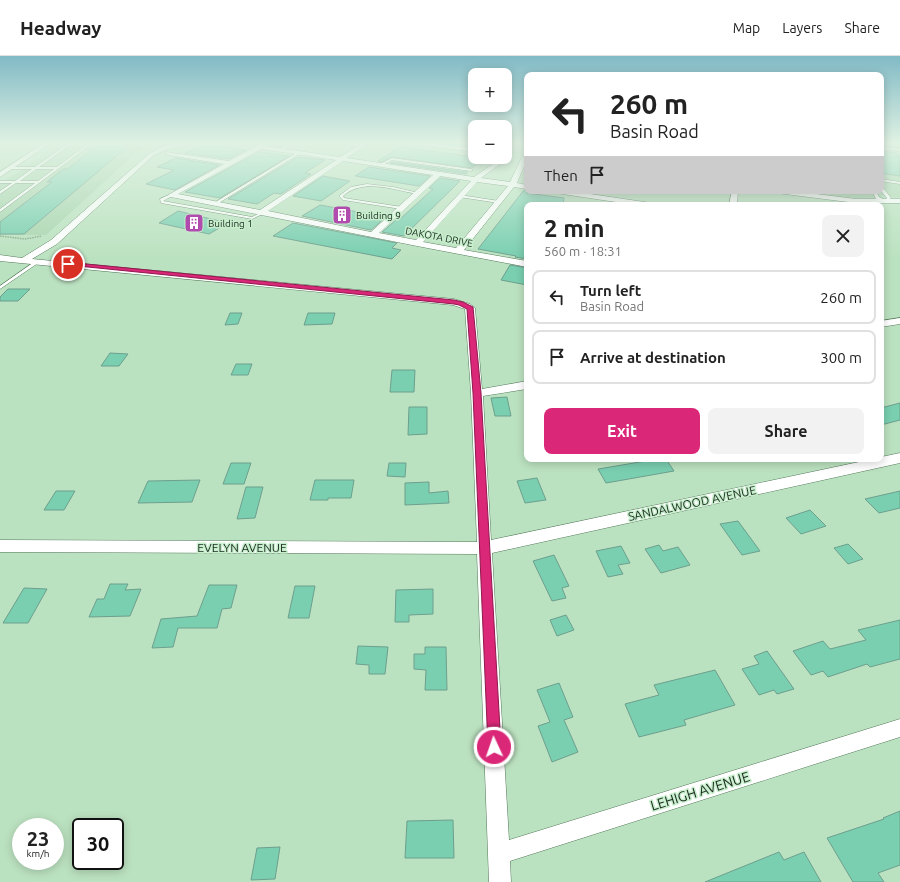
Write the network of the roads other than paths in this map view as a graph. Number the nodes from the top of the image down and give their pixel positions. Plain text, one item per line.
1 (0, 182) edge
2 (15, 182) junction
3 (38, 182) joint
4 (121, 182) edge
5 (195, 182) edge
6 (252, 182) edge
7 (309, 182) edge
8 (430, 182) edge
9 (474, 182) edge
10 (495, 182) edge
11 (513, 184) junction
12 (524, 186) edge
13 (884, 192) edge
14 (0, 193) edge
15 (417, 193) junction
16 (171, 194) junction
17 (575, 194) edge
18 (801, 194) edge
19 (875, 194) edge
20 (460, 196) junction
21 (587, 196) junction
22 (885, 201) junction
23 (900, 201) edge
24 (499, 202) junction
25 (584, 202) edge
26 (630, 202) edge
27 (216, 203) junction
28 (0, 205) edge
29 (8, 205) junction
30 (401, 208) junction
31 (0, 211) edge
32 (264, 212) junction
33 (373, 234) junction
34 (417, 244) junction
35 (458, 251) junction
36 (0, 258) edge
37 (25, 260) junction
38 (39, 261) junction
39 (524, 263) edge
40 (0, 288) edge
41 (900, 321) edge
42 (884, 324) edge
43 (524, 385) edge
44 (477, 393) junction
45 (900, 458) edge
46 (884, 461) edge
47 (882, 462) edge
48 (0, 546) edge
49 (485, 548) junction
50 (900, 728) edge
51 (499, 854) junction
52 (500, 882) edge

1 - 2 lane
2 - 3 lane
2 - 14 lane
3 - 29 lane
4 - 37 street
5 - 16 street
6 - 27 lane
7 - 32 street
8 - 15 street
9 - 20 street
10 - 11 street
11 - 12 street
11 - 24 street
13 - 22 lane
15 - 30 street
15 - 30 lane
16 - 27 street, DAKOTA DRIVE
16 - 32 lane
17 - 21 street
18 - 22 street
19 - 22 lane
20 - 24 lane
20 - 34 street
21 - 25 street
21 - 26 street
22 - 23 street
24 - 35 street
27 - 32 street, DAKOTA DRIVE
28 - 29 lane
29 - 31 lane
30 - 33 street
32 - 33 street, DAKOTA DRIVE
33 - 34 street, DAKOTA DRIVE
34 - 35 street, DAKOTA DRIVE
35 - 39 street, DAKOTA DRIVE
36 - 37 street
37 - 38 street
38 - 40 lane
38 - 44 street
41 - 42 street
43 - 44 street
44 - 49 street
45 - 46 street, SANDALWOOD AVENUE
47 - 49 street, SANDALWOOD AVENUE
48 - 49 street, EVELYN AVENUE
49 - 51 street
50 - 51 street, LEHIGH AVENUE
51 - 52 street

